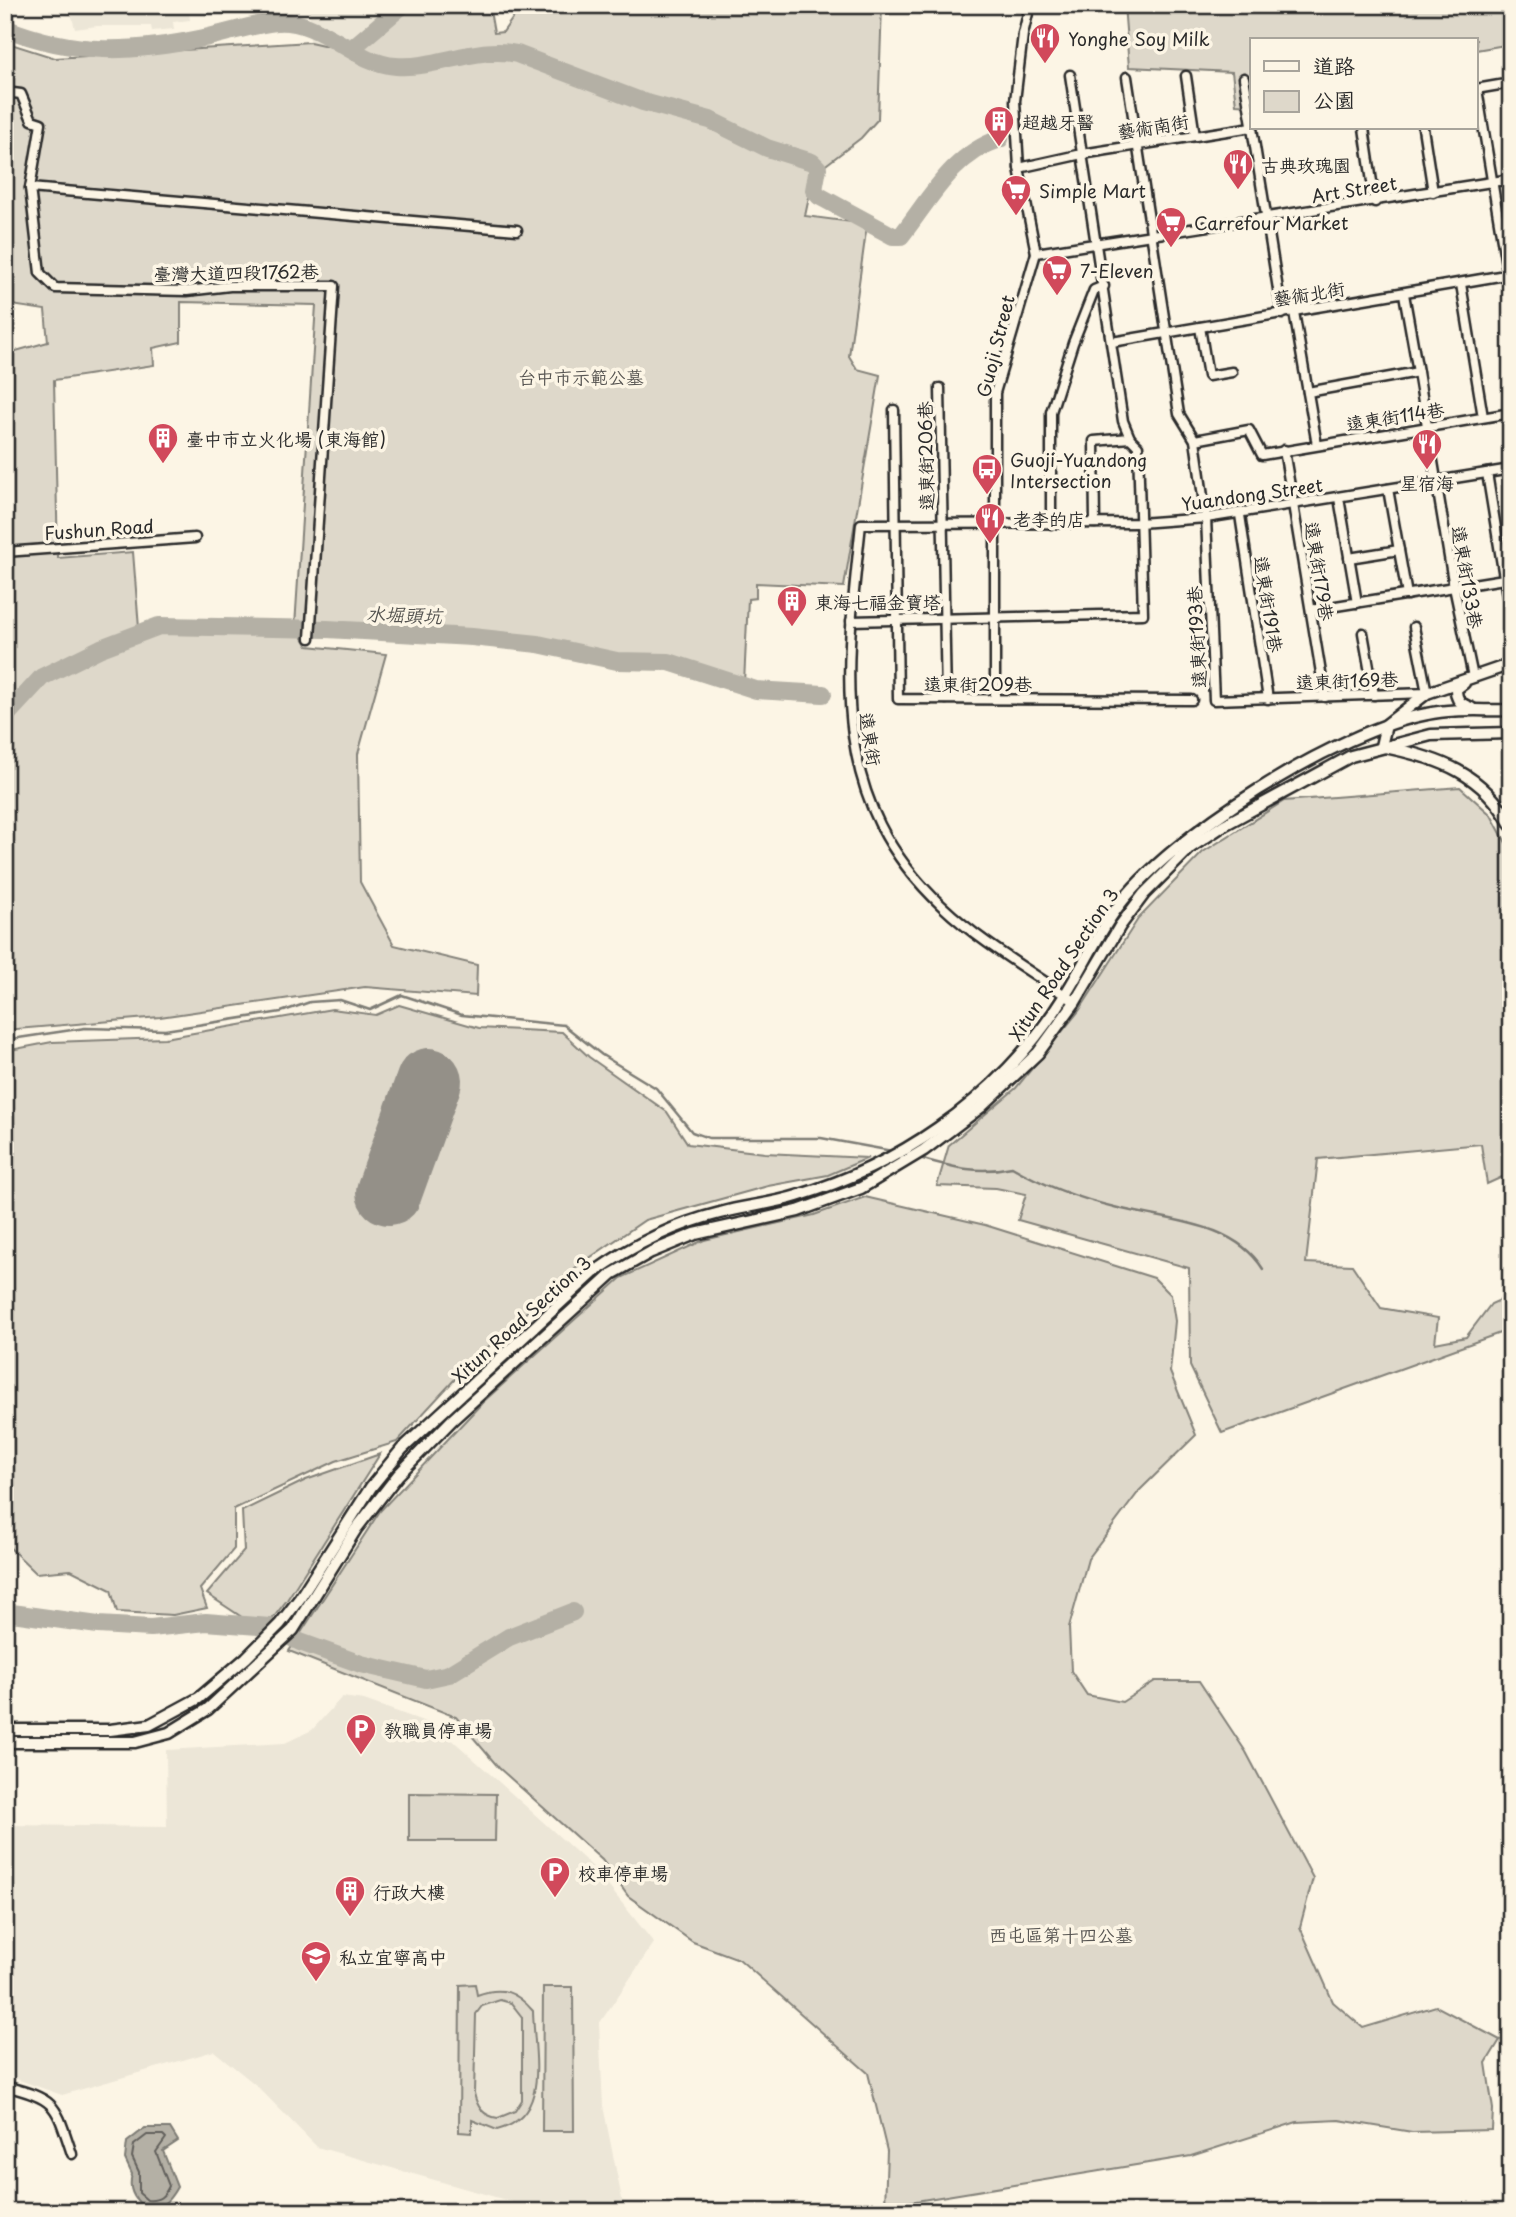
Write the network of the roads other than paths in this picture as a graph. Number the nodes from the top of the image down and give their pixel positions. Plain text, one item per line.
1 (1030, 5) edge
2 (1070, 75) dead end
3 (1186, 76) dead end
4 (1127, 77) dead end
5 (1244, 78) dead end
6 (1511, 83) edge
7 (1478, 89) edge
8 (5, 92) edge
9 (1478, 101) edge
10 (1250, 114) edge
11 (1250, 126) edge
12 (1253, 130) edge
13 (1364, 130) edge
14 (1423, 130) edge
15 (1195, 136) junction
16 (1138, 144) junction
17 (1082, 154) junction
18 (1018, 168) junction
19 (1511, 179) edge
20 (1492, 183) junction
21 (30, 188) junction
22 (1433, 192) junction
23 (1375, 202) junction
24 (1266, 219) junction
25 (517, 230) dead end
26 (1152, 236) junction
27 (1098, 244) junction
28 (1036, 253) junction
29 (1509, 275) edge
30 (1461, 284) junction
31 (1104, 286) junction
32 (1404, 294) junction
33 (1511, 295) edge
34 (1294, 312) junction
35 (1282, 314) junction
36 (1200, 327) junction
37 (1167, 332) junction
38 (1112, 342) junction
39 (1232, 372) dead end
40 (1418, 372) junction
41 (940, 388) dead end
42 (1308, 392) junction
43 (894, 410) dead end
44 (1511, 412) edge
45 (1483, 417) junction
46 (1427, 426) junction
47 (1130, 438) junction
48 (1195, 440) junction
49 (1317, 445) junction
50 (1284, 450) junction
51 (1511, 469) edge
52 (1487, 473) junction
53 (1436, 482) junction
54 (1388, 489) junction
55 (1339, 498) junction
56 (1293, 506) junction
57 (1240, 515) junction
58 (1206, 518) junction
59 (894, 523) junction
60 (1095, 523) junction
61 (1139, 523) junction
62 (943, 524) junction
63 (995, 524) junction
64 (1051, 524) junction
65 (195, 538) dead end
66 (1399, 550) junction
67 (5, 552) edge
68 (1349, 558) junction
69 (1504, 579) junction
70 (1454, 587) junction
71 (1407, 595) junction
72 (1357, 603) junction
73 (1311, 610) junction
74 (995, 616) junction
75 (943, 618) junction
76 (897, 620) junction
77 (851, 621) junction
78 (1511, 621) edge
79 (1413, 627) dead end
80 (1363, 634) dead end
81 (310, 638) dead end
82 (1511, 664) edge
83 (1473, 677) junction
84 (1427, 693) junction
85 (1374, 695) junction
86 (1325, 696) junction
87 (946, 699) junction
88 (995, 699) junction
89 (1268, 699) junction
90 (1192, 700) dead end
91 (1511, 710) edge
92 (1489, 711) junction
93 (1386, 724) junction
94 (1511, 733) edge
95 (1381, 746) junction
96 (1511, 825) edge
97 (1066, 995) junction
98 (1075, 1002) junction
99 (5, 1730) edge
100 (5, 1742) edge
101 (5, 2086) edge
102 (72, 2154) dead end

1 - 18 street, Guoji Street
2 - 17 street
3 - 15 street
4 - 16 street
5 - 10 street
6 - 7 street
8 - 21 street, 臺灣大道四段1762巷
9 - 20 street
11 - 15 street, 藝術南街
12 - 24 street
13 - 23 street
14 - 22 street
15 - 16 street, 藝術南街
16 - 17 street, 藝術南街
16 - 26 street
17 - 18 street, 藝術南街
17 - 27 street
18 - 28 street, Guoji Street
19 - 20 street, Art Street
20 - 22 street, Art Street
20 - 29 street
21 - 25 street
21 - 81 street, 臺灣大道四段1762巷
22 - 23 street, Art Street
23 - 24 street, Art Street
24 - 26 street, Art Street
24 - 35 street
26 - 27 street, Art Street
26 - 37 street
27 - 28 street, Art Street
27 - 31 street
28 - 63 street, Guoji Street
29 - 30 street, 藝術北街
29 - 33 street
30 - 32 street, 藝術北街
30 - 45 street
31 - 38 street
31 - 64 street
32 - 34 street, 藝術北街
32 - 40 street, 遠東街133巷
34 - 35 street, 藝術北街
34 - 42 street
35 - 36 street, 藝術北街
36 - 37 street, 藝術北街
36 - 39 street
37 - 38 street, 藝術北街
37 - 48 street
38 - 47 street
40 - 42 street
40 - 46 street, 遠東街133巷
41 - 62 street, 遠東街206巷
42 - 49 street
43 - 59 street, 遠東街209巷
44 - 45 street, 遠東街114巷
45 - 46 street, 遠東街114巷
46 - 49 street, 遠東街114巷
46 - 53 street, 遠東街133巷
47 - 60 street
47 - 61 street
48 - 50 street
48 - 58 street
49 - 50 street, 遠東街114巷
50 - 56 street, 遠東街179巷
51 - 52 street, Yuandong Street
52 - 53 street, Yuandong Street
52 - 69 street
53 - 54 street, Yuandong Street
53 - 70 street, 遠東街133巷
54 - 55 street, Yuandong Street
54 - 66 street
55 - 56 street, Yuandong Street
55 - 68 street
56 - 57 street, Yuandong Street
56 - 73 street, 遠東街179巷
57 - 58 street, Yuandong Street
57 - 89 street, 遠東街191巷
58 - 61 street, Yuandong Street
58 - 89 street, 遠東街193巷
59 - 62 street, 遠東街
59 - 76 street, 遠東街209巷
59 - 77 street, 遠東街
60 - 61 street, Yuandong Street
60 - 64 street, Yuandong Street
61 - 74 street
62 - 63 street, 遠東街
62 - 75 street, 遠東街206巷
63 - 64 street, Yuandong Street
63 - 74 street, Guoji Street
65 - 67 street, Fushun Road
66 - 68 street
66 - 71 street
68 - 72 street
69 - 70 street
69 - 78 street
70 - 71 street
70 - 83 street, 遠東街133巷
71 - 72 street
72 - 73 street
73 - 86 street, 遠東街179巷
74 - 75 street
74 - 88 street, Guoji Street
75 - 76 street
75 - 87 street, 遠東街206巷
76 - 77 street
76 - 87 street, 遠東街209巷
77 - 97 street, 遠東街
79 - 84 street
80 - 85 street
82 - 83 street
83 - 84 street
83 - 92 street
84 - 85 street, 遠東街169巷
84 - 93 street
85 - 86 street, 遠東街169巷
86 - 89 street, 遠東街169巷
87 - 88 street, 遠東街209巷
88 - 90 street, 遠東街209巷
91 - 92 street
92 - 93 street
93 - 95 street
93 - 97 street, Xitun Road Section 3
94 - 95 street, Xitun Road Section 3
95 - 96 street
95 - 98 street, Xitun Road Section 3
97 - 98 street, 遠東街
97 - 99 street, Xitun Road Section 3
98 - 100 street, Xitun Road Section 3
101 - 102 street

